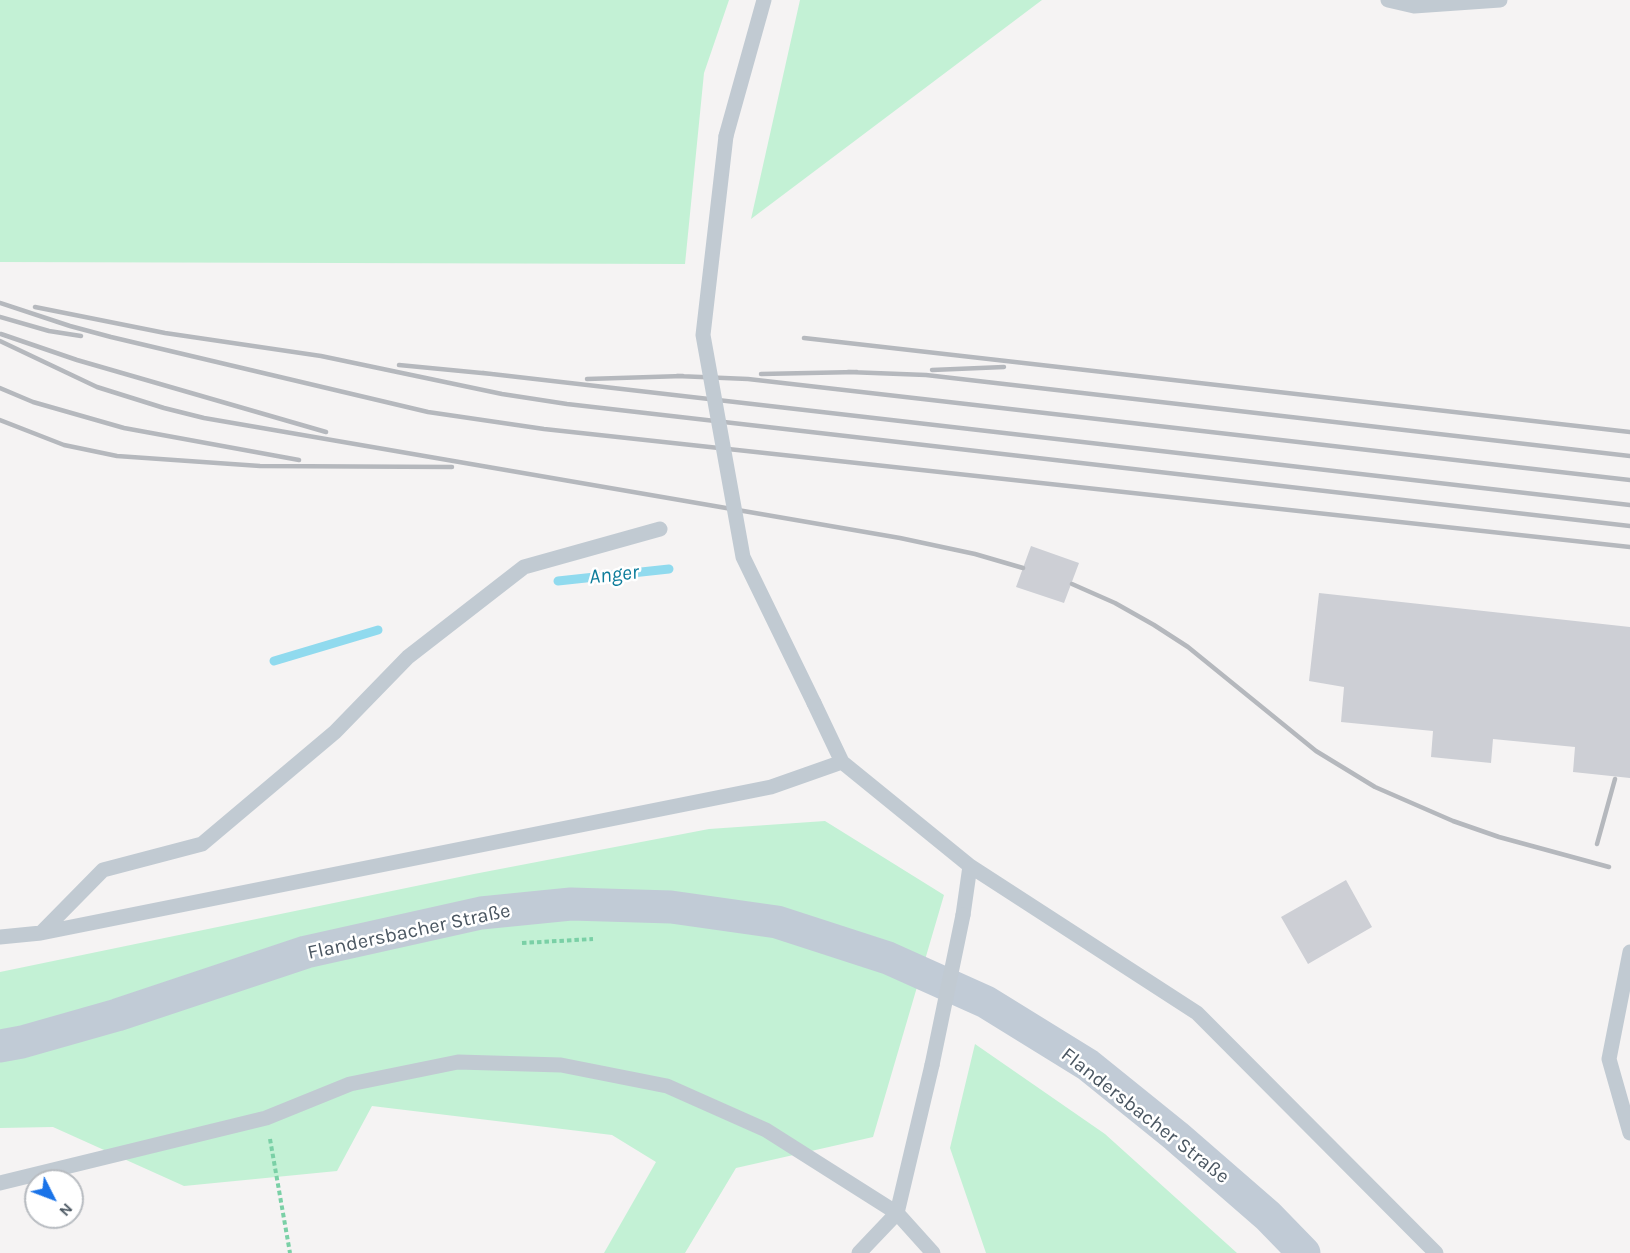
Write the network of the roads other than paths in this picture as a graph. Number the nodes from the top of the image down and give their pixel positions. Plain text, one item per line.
1 (764, 0) edge
2 (1388, 0) edge
3 (1500, 0) edge
4 (660, 529) dead end
5 (842, 762) junction
6 (970, 866) junction
7 (41, 933) junction
8 (0, 937) edge
9 (1630, 952) edge
10 (0, 1046) edge
11 (1630, 1133) edge
12 (0, 1183) edge
13 (897, 1213) junction
14 (859, 1253) edge
15 (933, 1253) edge
16 (1304, 1253) edge
17 (1436, 1253) edge

1 - 5 lane, bridge
2 - 3 lane
4 - 7 lane
5 - 6 lane
5 - 7 lane
6 - 13 lane, bridge
6 - 17 lane
7 - 8 lane
9 - 11 lane
10 - 16 street, Flandersbacher Straße
12 - 13 lane
13 - 14 lane
13 - 15 lane

